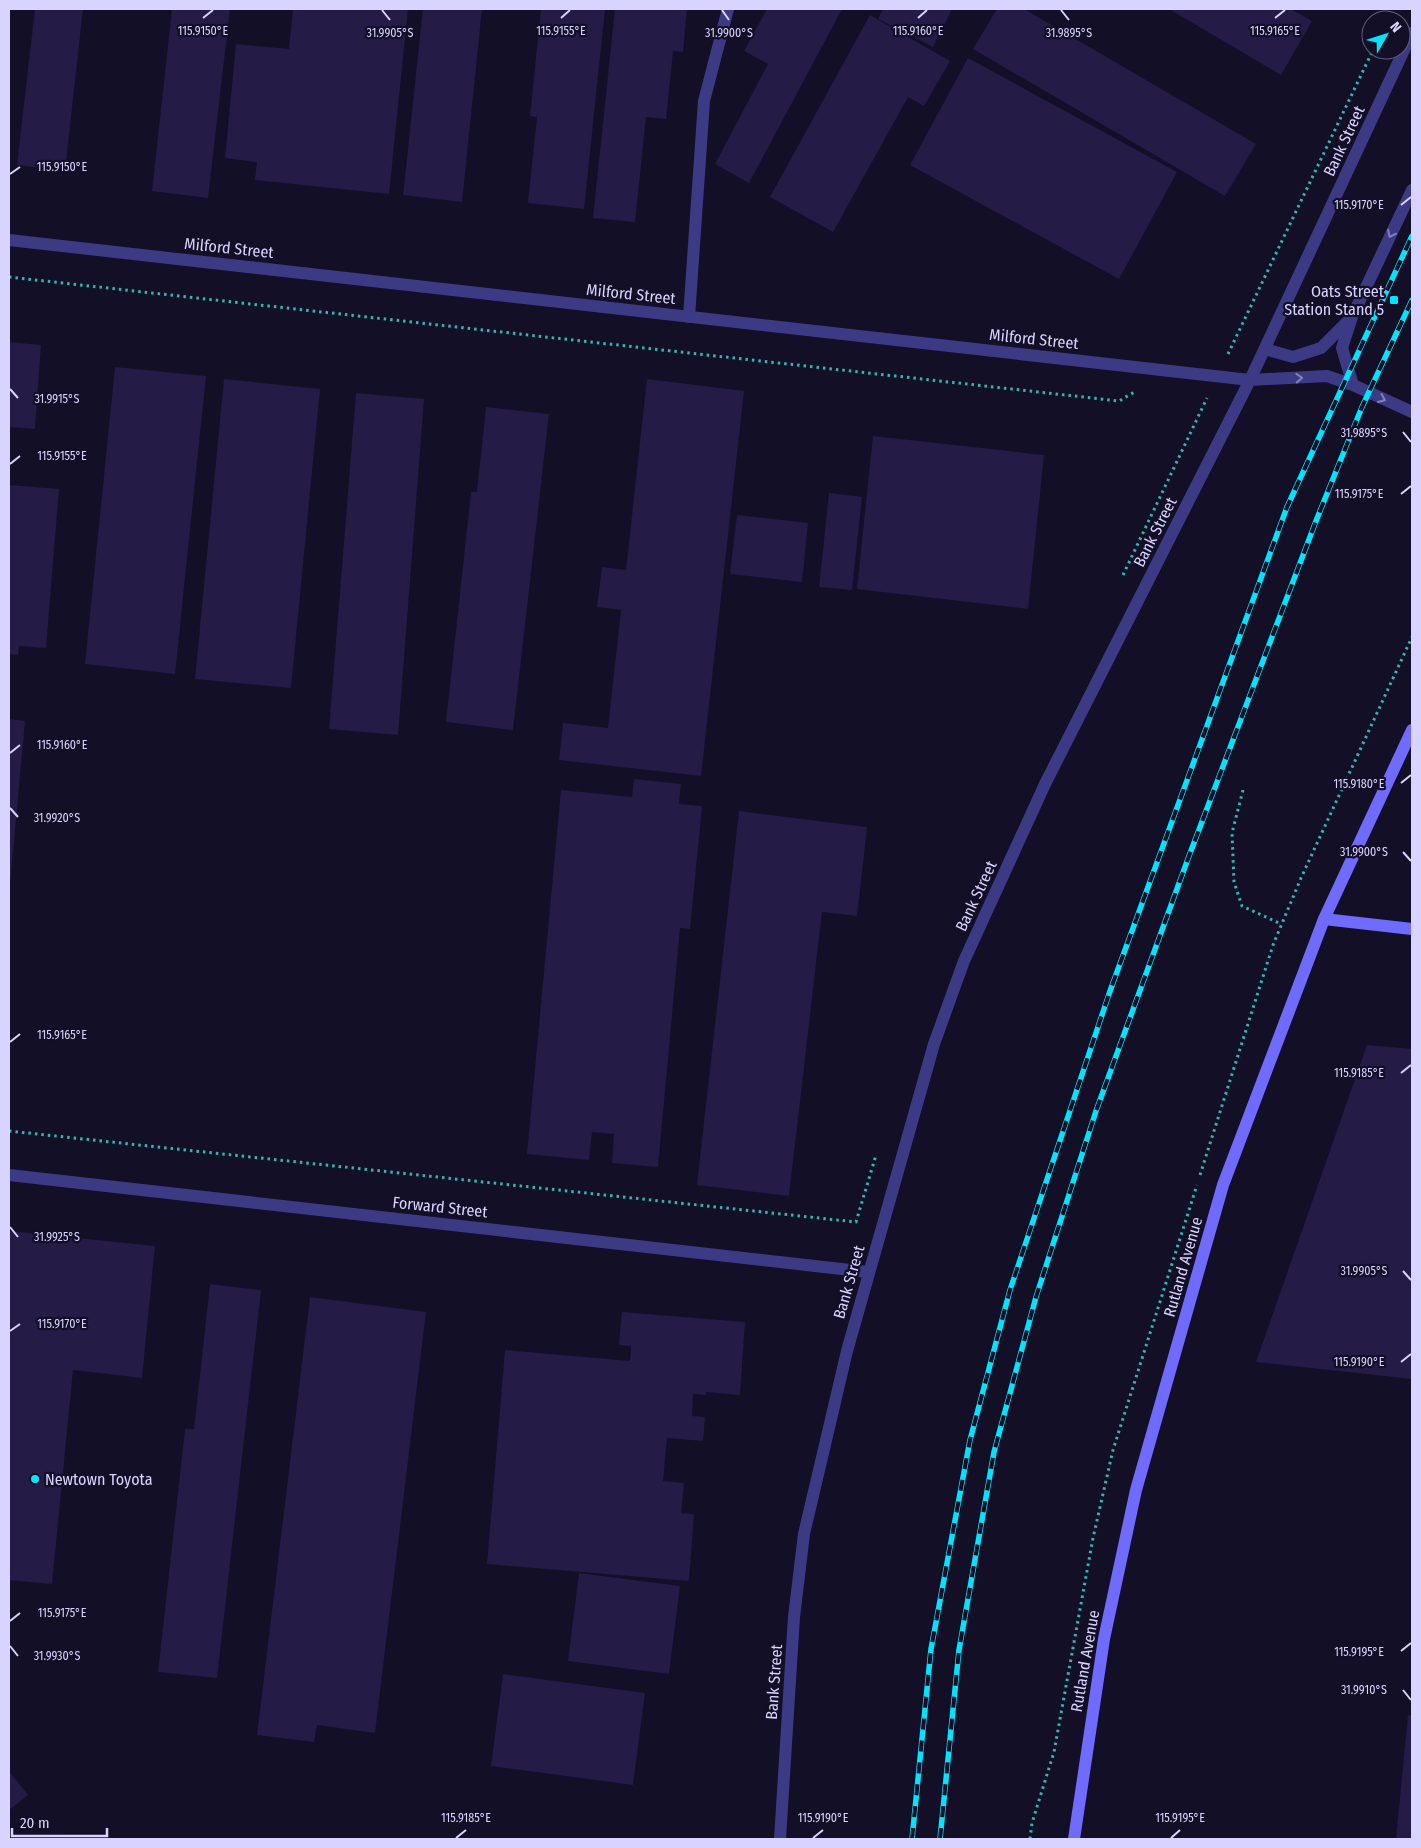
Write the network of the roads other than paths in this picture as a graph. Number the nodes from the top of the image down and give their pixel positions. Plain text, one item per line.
1 (728, 9) edge
2 (1412, 33) edge
3 (1412, 190) edge
4 (9, 240) edge
5 (689, 317) junction
6 (1352, 317) junction
7 (1265, 349) junction
8 (1250, 380) junction
9 (1353, 385) junction
10 (1412, 412) edge
11 (1412, 730) edge
12 (1324, 919) junction
13 (1412, 929) edge
14 (9, 1175) edge
15 (868, 1272) junction
16 (780, 1839) edge
17 (1074, 1839) edge

1 - 5 street
2 - 7 street, Bank Street
3 -> 6 street
4 - 5 street, Milford Street
5 - 8 street, Milford Street
6 - 7 street
6 - 9 street
7 - 8 street, Bank Street
8 -> 9 street, Milford Street
8 - 15 street, Bank Street
9 -> 10 street, Milford Street
11 - 12 street, Rutland Avenue
12 - 13 street
12 - 17 street, Rutland Avenue
14 - 15 street, Forward Street
15 - 16 street, Bank Street

